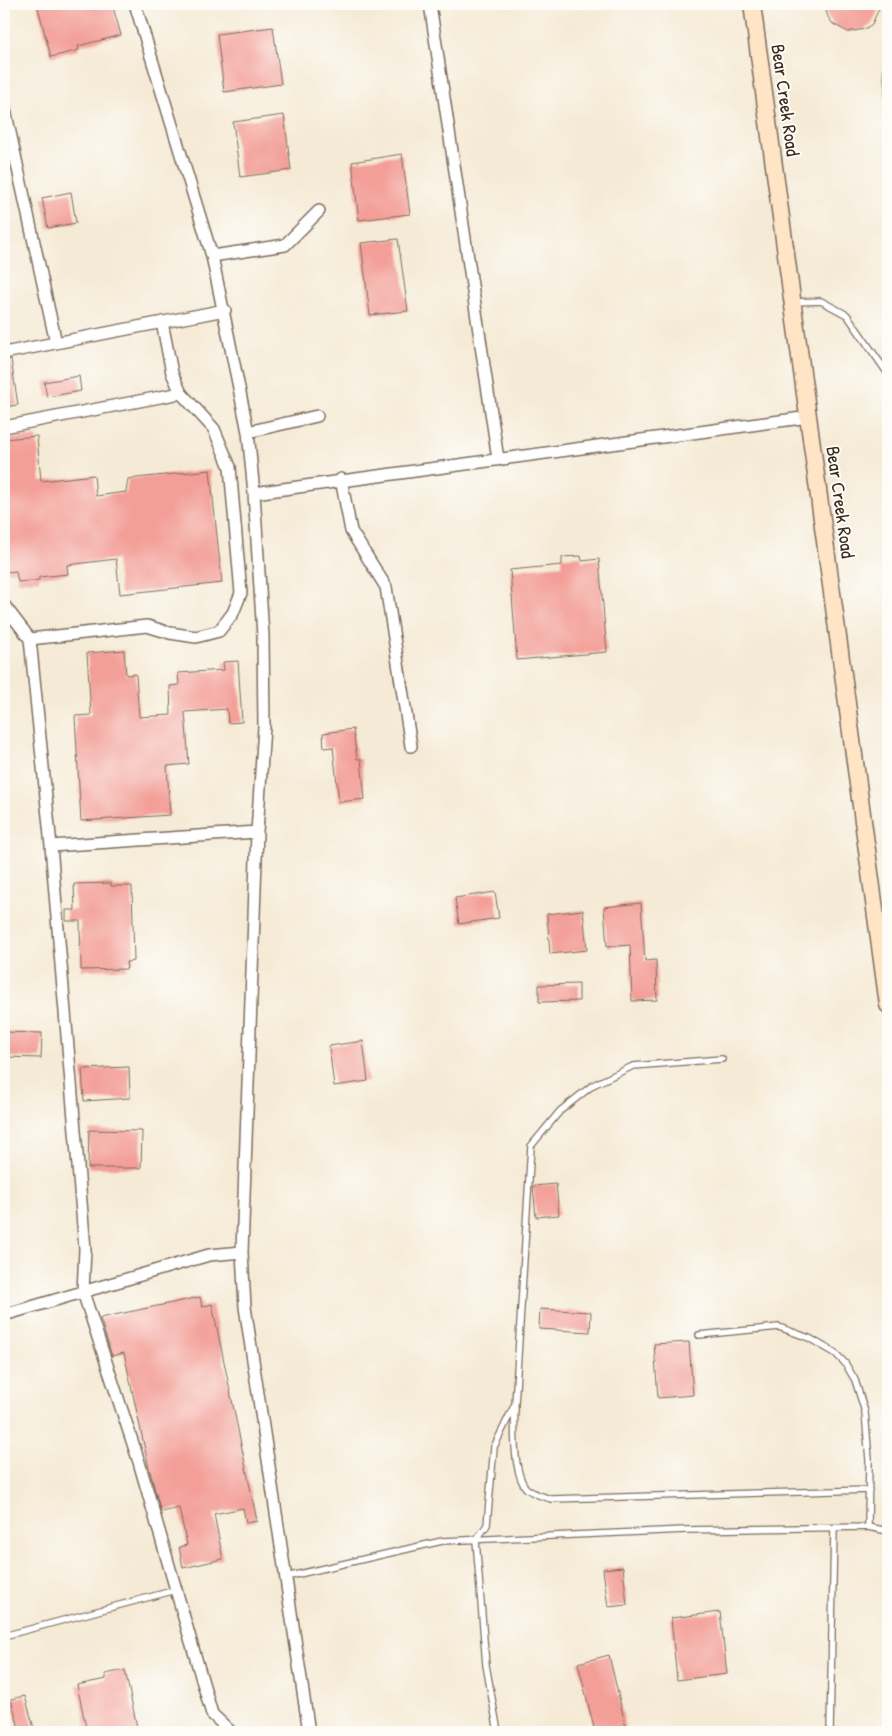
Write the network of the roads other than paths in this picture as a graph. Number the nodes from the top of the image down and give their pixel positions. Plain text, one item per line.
1 (135, 4) edge
2 (430, 4) edge
3 (752, 4) edge
4 (4, 105) edge
5 (319, 211) dead end
6 (212, 256) junction
7 (794, 302) junction
8 (225, 310) junction
9 (162, 322) junction
10 (56, 343) junction
11 (4, 353) edge
12 (888, 374) edge
13 (181, 393) junction
14 (317, 416) dead end
15 (809, 417) junction
16 (4, 427) edge
17 (248, 432) junction
18 (498, 459) junction
19 (342, 480) junction
20 (254, 493) junction
21 (4, 605) edge
22 (30, 639) junction
23 (411, 746) dead end
24 (257, 832) junction
25 (51, 846) junction
26 (888, 1005) edge
27 (722, 1059) dead end
28 (242, 1252) junction
29 (83, 1292) junction
30 (4, 1315) edge
31 (699, 1335) dead end
32 (515, 1404) junction
33 (869, 1490) junction
34 (868, 1527) junction
35 (834, 1529) junction
36 (888, 1531) edge
37 (476, 1540) junction
38 (286, 1577) junction
39 (176, 1590) junction
40 (4, 1636) edge
41 (4, 1724) edge
42 (6, 1732) edge
43 (231, 1732) edge
44 (309, 1732) edge
45 (498, 1732) edge
46 (830, 1732) edge

1 - 6 street
2 - 18 street
3 - 7 street, Bear Creek Road
4 - 10 street
5 - 6 street
6 - 8 street
7 - 12 lane
7 - 15 street, Bear Creek Road
8 - 9 street
8 - 17 street
9 - 10 street
9 - 13 street
10 - 11 street
13 - 16 street
13 - 22 street
14 - 17 street
15 - 18 street
15 - 26 street, Bear Creek Road
17 - 20 street
18 - 19 street
19 - 20 street
19 - 23 street
20 - 24 street
21 - 22 street
22 - 25 street
24 - 25 street
24 - 28 street
25 - 29 street
27 - 32 lane
28 - 29 street
28 - 38 street
29 - 30 street
29 - 39 street
31 - 33 lane
32 - 33 lane
32 - 37 lane
33 - 34 lane
34 - 35 lane
34 - 36 lane
35 - 37 lane
35 - 46 lane
37 - 38 lane
37 - 45 lane
38 - 44 street
39 - 40 lane
39 - 43 street
41 - 42 street

